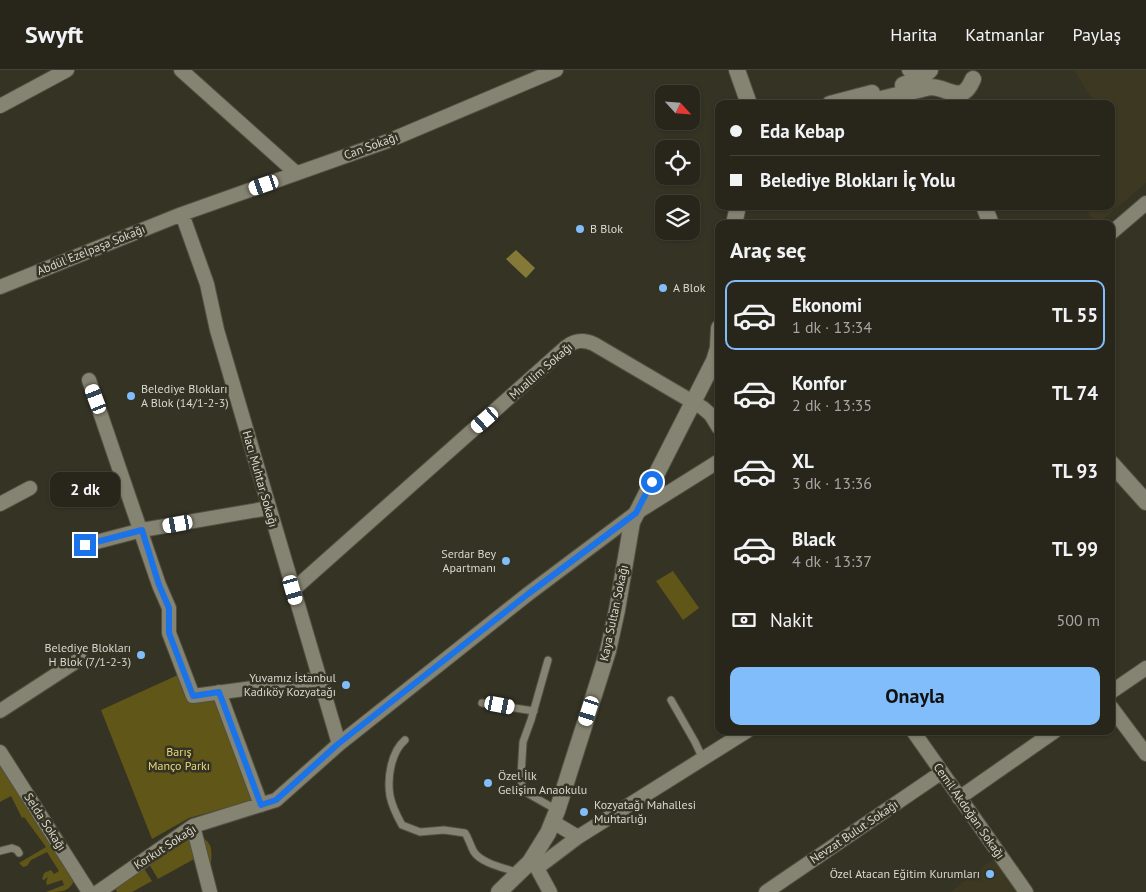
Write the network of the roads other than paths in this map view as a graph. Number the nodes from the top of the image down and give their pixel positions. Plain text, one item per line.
1 (67, 70) edge
2 (181, 70) edge
3 (556, 70) edge
4 (737, 70) edge
5 (910, 70) edge
6 (928, 72) edge
7 (974, 73) edge
8 (532, 75) edge
9 (748, 100) edge
10 (845, 100) edge
11 (878, 100) edge
12 (970, 100) edge
13 (0, 106) edge
14 (296, 173) junction
15 (1146, 203) edge
16 (182, 214) junction
17 (1115, 230) edge
18 (0, 287) edge
19 (715, 360) edge
20 (89, 380) dead end
21 (694, 402) junction
22 (715, 422) edge
23 (715, 464) edge
24 (1115, 474) edge
25 (30, 488) dead end
26 (1146, 502) edge
27 (0, 504) edge
28 (269, 508) junction
29 (636, 513) junction
30 (142, 530) junction
31 (85, 545) dead end
32 (293, 590) junction
33 (80, 659) dead end
34 (548, 660) dead end
35 (1146, 668) edge
36 (319, 679) junction
37 (1115, 689) edge
38 (219, 692) junction
39 (671, 700) dead end
40 (482, 702) dead end
41 (0, 711) edge
42 (534, 711) junction
43 (1115, 712) edge
44 (741, 735) edge
45 (916, 735) edge
46 (1049, 735) edge
47 (405, 740) dead end
48 (338, 744) junction
49 (0, 752) edge
50 (1146, 754) edge
51 (703, 760) junction
52 (942, 772) junction
53 (959, 798) junction
54 (261, 805) junction
55 (555, 816) junction
56 (193, 826) junction
57 (578, 837) junction
58 (0, 851) edge
59 (19, 854) dead end
60 (529, 868) junction
61 (89, 892) edge
62 (98, 892) edge
63 (210, 892) edge
64 (498, 892) edge
65 (550, 892) edge
66 (766, 892) edge
67 (1026, 892) edge

1 - 13 street
2 - 14 street
3 - 8 street, Can Sokağı
4 - 9 street
5 - 6 street
6 - 10 street
7 - 11 street
7 - 12 street
8 - 14 street, Can Sokağı
14 - 16 street, Can Sokağı
15 - 17 street
16 - 18 street, Abdül Ezelpaşa Sokağı
16 - 28 street, Hacı Muhtar Sokağı
19 - 21 street, Kaya Sultan Sokağı
20 - 30 street
21 - 22 street
21 - 29 street, Kaya Sultan Sokağı
21 - 32 street, Muallim Sokağı
23 - 29 street, Korkut Sokağı
24 - 26 street
25 - 27 street
28 - 30 street
28 - 32 street, Hacı Muhtar Sokağı
29 - 48 street, Korkut Sokağı
29 - 55 street, Kaya Sultan Sokağı
30 - 31 street
30 - 38 street
32 - 36 street, Hacı Muhtar Sokağı
33 - 41 street
34 - 42 lane
35 - 37 street
36 - 38 street
36 - 48 street, Hacı Muhtar Sokağı
38 - 54 street
39 - 51 lane
40 - 42 lane
42 - 55 lane
43 - 50 street
44 - 51 street
45 - 52 street, Cemil Akdoğan Sokağı
46 - 53 street
47 - 60 lane
48 - 54 street, Korkut Sokağı
49 - 61 street, Selda Sokağı
51 - 57 street
52 - 53 street, Cemil Akdoğan Sokağı
52 - 66 street, Nevzat Bulut Sokağı
53 - 67 street, Cemil Akdoğan Sokağı
54 - 56 street, Korkut Sokağı
55 - 57 street
55 - 60 street, Kaya Sultan Sokağı
56 - 62 street, Korkut Sokağı
56 - 63 street
57 - 60 street
58 - 59 lane
60 - 64 street, Kaya Sultan Sokağı
60 - 65 street

